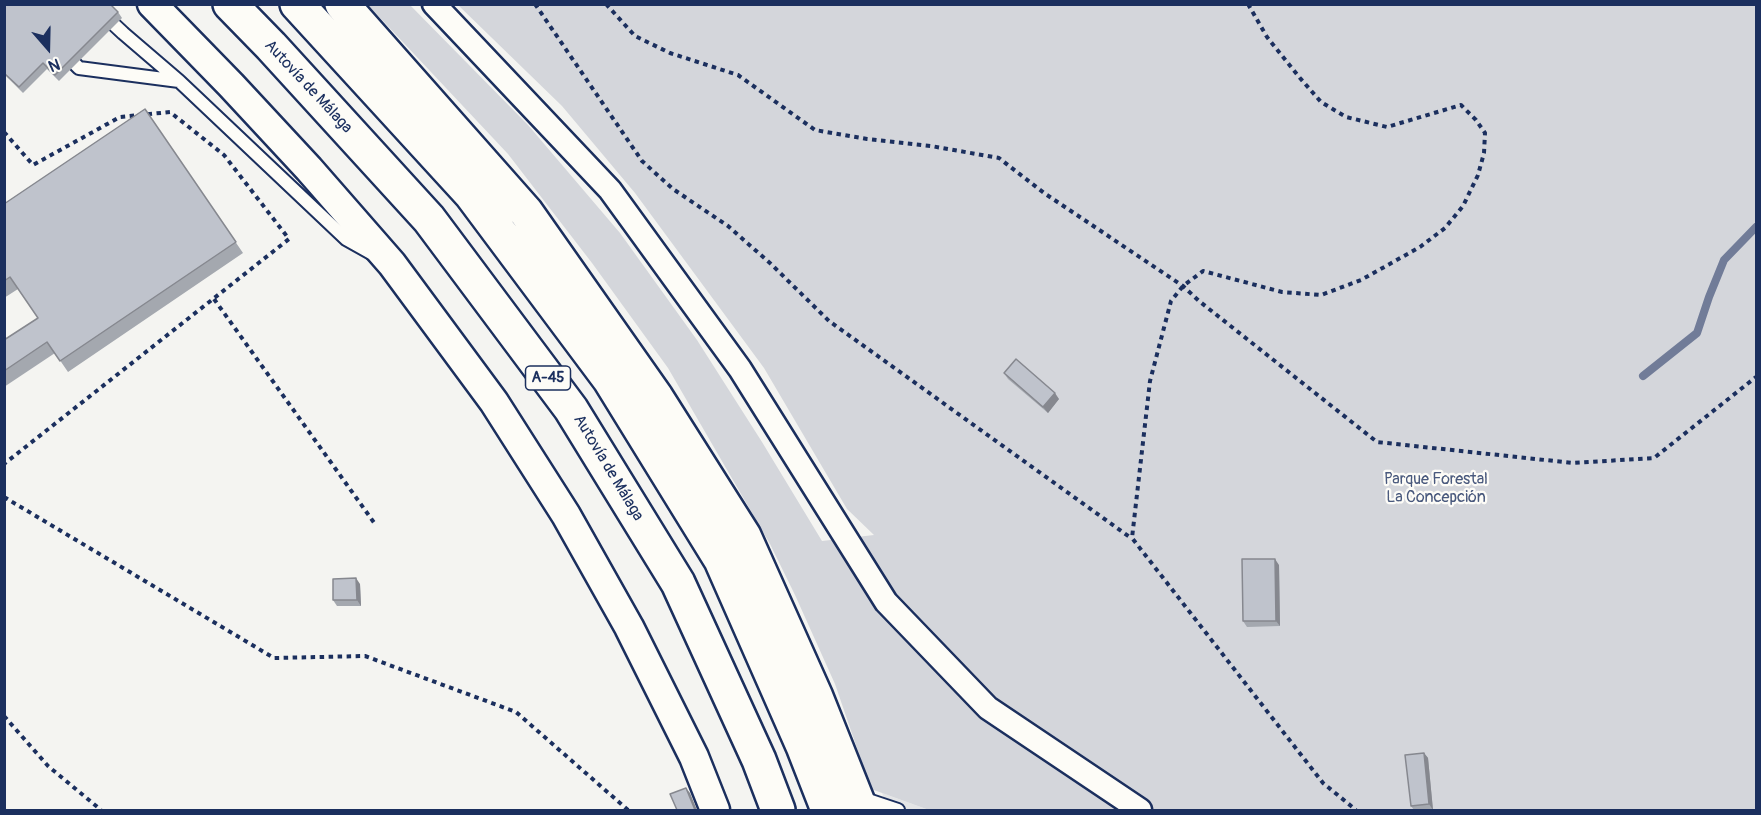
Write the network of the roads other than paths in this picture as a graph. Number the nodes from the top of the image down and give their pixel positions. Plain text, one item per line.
1 (92, 4) edge
2 (152, 4) edge
3 (230, 4) edge
4 (297, 4) edge
5 (342, 4) edge
6 (434, 4) edge
7 (56, 44) edge
8 (179, 81) junction
9 (392, 264) junction
10 (848, 805) edge
11 (715, 810) edge
12 (778, 810) edge
13 (898, 810) edge
14 (1140, 810) edge

1 - 8 lane
2 - 9 street
3 - 12 highway, Autovía de Málaga / A-45
4 - 10 highway, A-45
5 - 10 highway
6 - 14 street
7 - 8 lane
8 - 9 lane
9 - 11 street
10 - 13 lane

